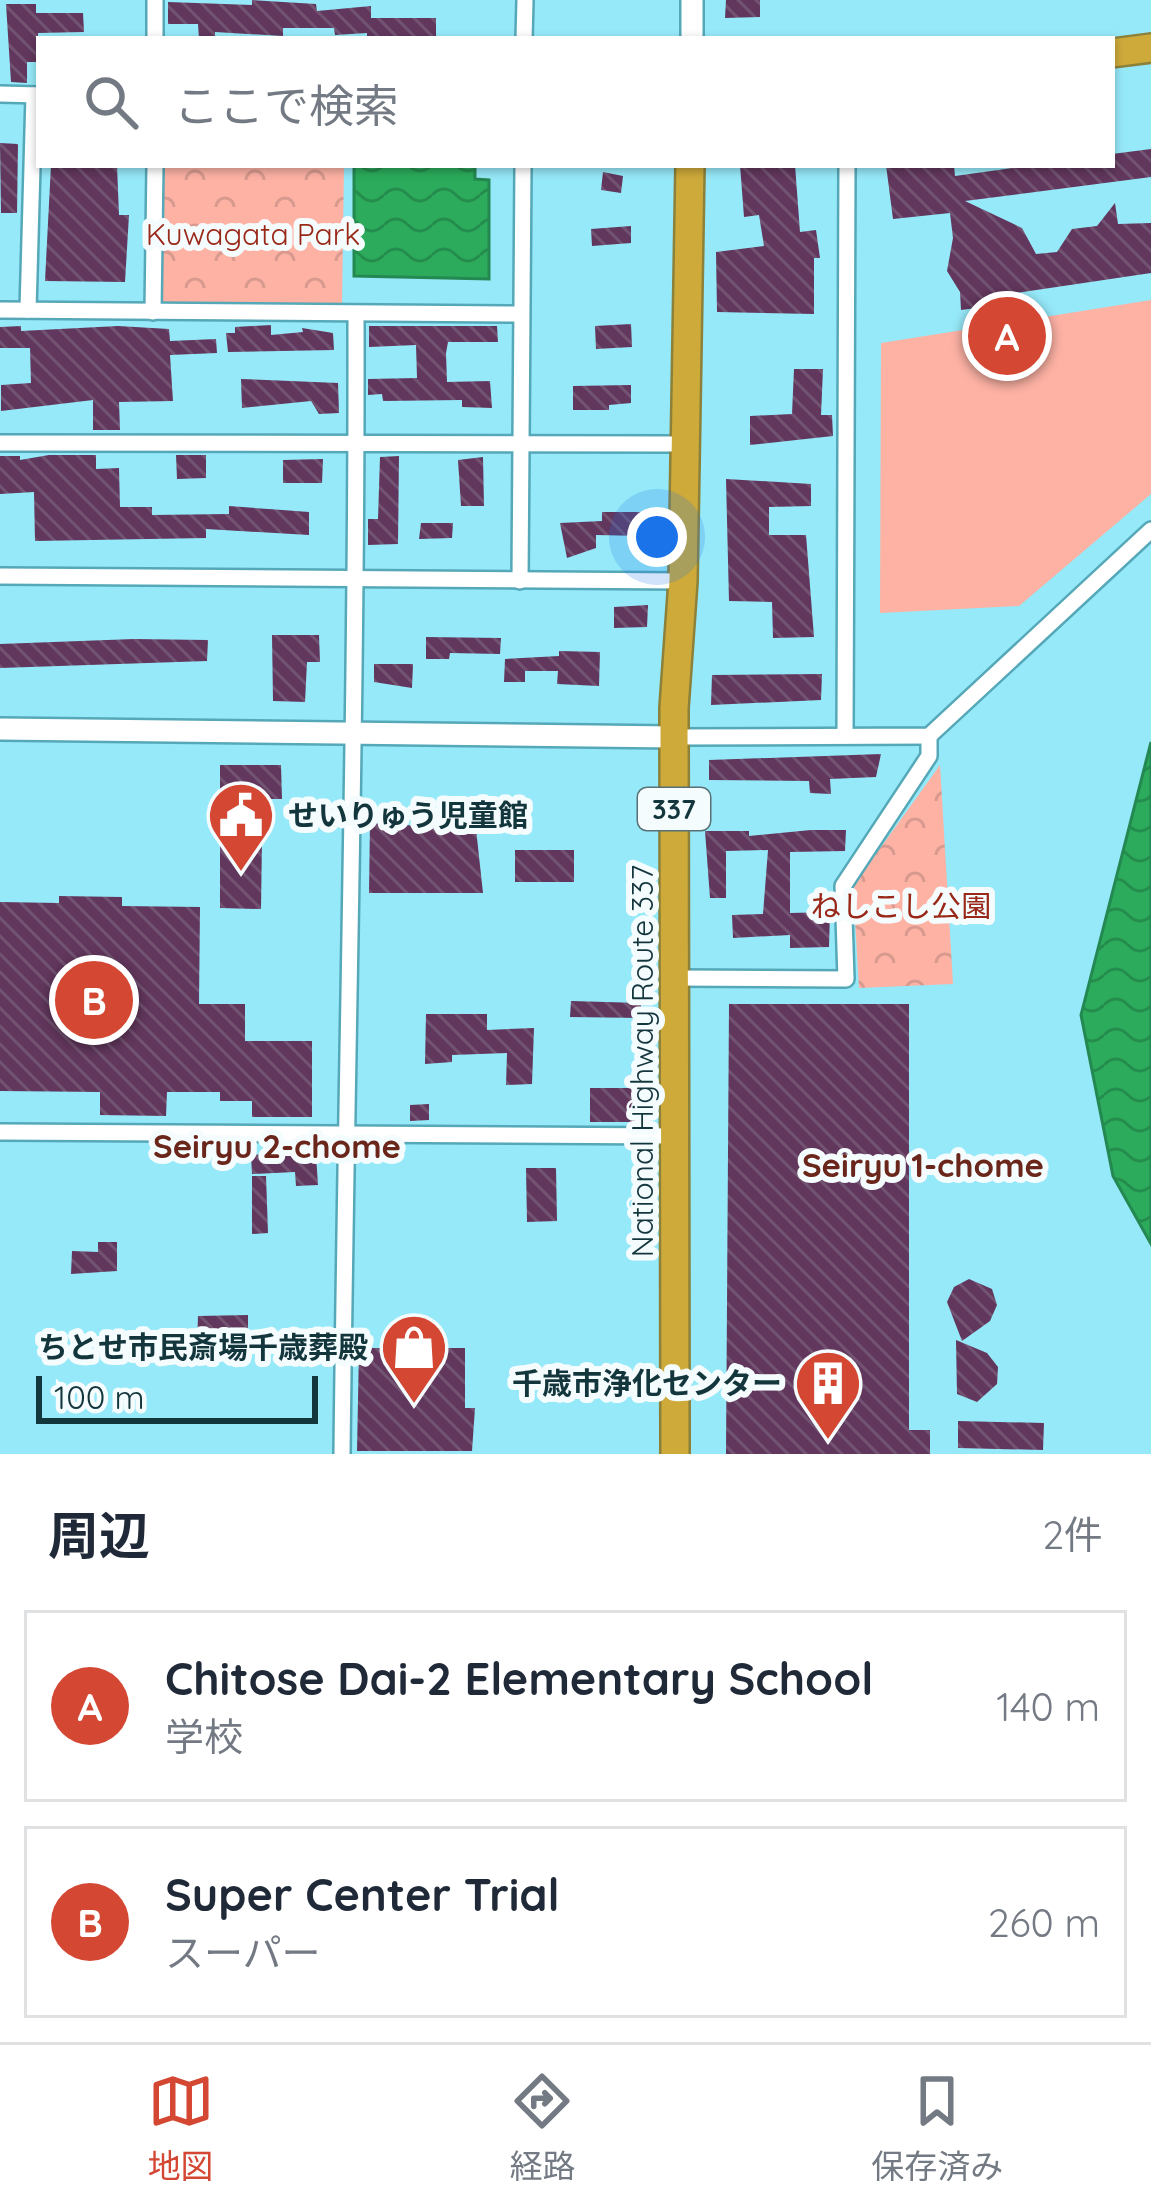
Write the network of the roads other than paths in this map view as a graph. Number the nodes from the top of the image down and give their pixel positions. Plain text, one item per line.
1 (155, 0) edge
2 (525, 0) edge
3 (692, 0) edge
4 (155, 36) edge
5 (524, 36) edge
6 (692, 36) edge
7 (1151, 48) edge
8 (1115, 53) edge
9 (0, 94) edge
10 (36, 94) edge
11 (154, 168) edge
12 (523, 168) edge
13 (690, 168) edge
14 (847, 168) edge
15 (0, 310) edge
16 (28, 310) junction
17 (153, 312) junction
18 (356, 314) junction
19 (521, 314) junction
20 (0, 443) edge
21 (685, 444) junction
22 (356, 445) junction
23 (519, 445) junction
24 (1151, 530) edge
25 (0, 576) edge
26 (357, 580) junction
27 (520, 581) junction
28 (683, 581) junction
29 (0, 728) edge
30 (349, 736) junction
31 (844, 736) junction
32 (929, 736) junction
33 (674, 737) junction
34 (675, 978) junction
35 (0, 1132) edge
36 (345, 1136) junction
37 (675, 1136) junction
38 (342, 1454) edge
39 (675, 1454) edge

1 - 4 street
2 - 5 street
3 - 6 street
7 - 8 highway
9 - 10 street
10 - 16 street
11 - 17 street
12 - 19 street
13 - 21 highway, National Highway Route 337 / 337
14 - 31 street
15 - 16 street
16 - 17 street
17 - 18 street
18 - 19 street
18 - 22 street
19 - 23 street
20 - 22 street
21 - 23 street
21 - 28 highway, National Highway Route 337 / 337
22 - 23 street
22 - 26 street
23 - 27 street
24 - 32 street
25 - 26 street
26 - 27 street
26 - 30 street
27 - 28 street
28 - 33 highway, National Highway Route 337 / 337
29 - 30 street
30 - 33 street
30 - 36 street
31 - 32 street
31 - 33 street
32 - 34 street
33 - 34 highway, National Highway Route 337 / 337
34 - 37 highway, National Highway Route 337 / 337
35 - 36 street
36 - 37 street
36 - 38 street
37 - 39 highway, National Highway Route 337 / 337

